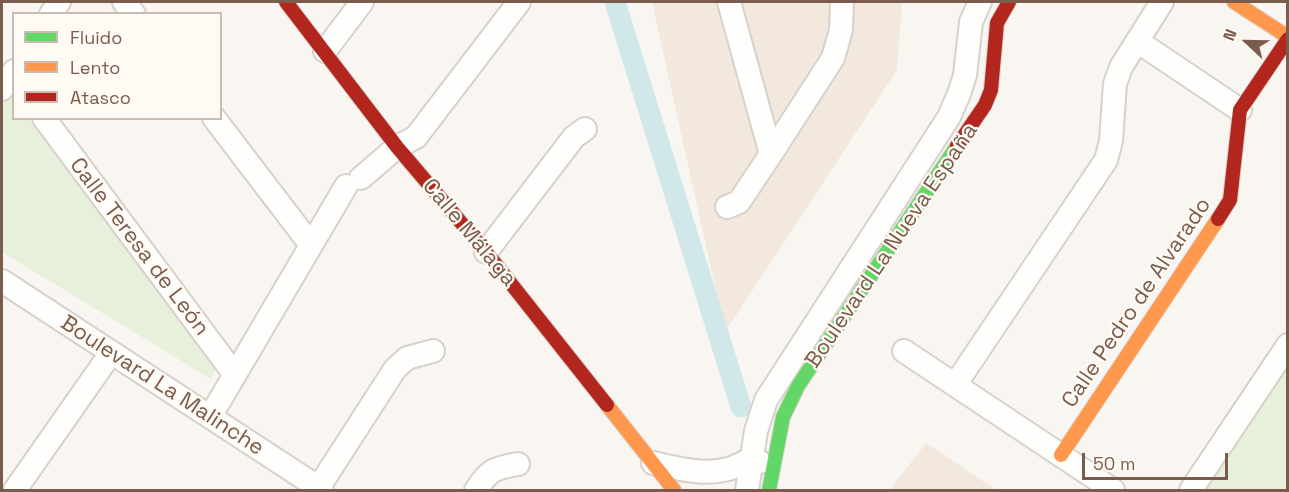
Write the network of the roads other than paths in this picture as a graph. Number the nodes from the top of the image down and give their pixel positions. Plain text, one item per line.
1 (286, 2) edge
2 (362, 2) edge
3 (519, 2) edge
4 (729, 2) edge
5 (842, 2) edge
6 (980, 2) edge
7 (1009, 2) edge
8 (1162, 2) edge
9 (1234, 2) edge
10 (1287, 38) edge
11 (1137, 41) junction
12 (325, 51) junction
13 (1240, 110) junction
14 (45, 120) edge
15 (216, 120) edge
16 (585, 129) dead end
17 (397, 147) junction
18 (771, 154) junction
19 (727, 207) dead end
20 (311, 245) junction
21 (486, 252) junction
22 (4, 289) edge
23 (1287, 345) edge
24 (433, 351) dead end
25 (904, 351) dead end
26 (111, 353) junction
27 (235, 375) junction
28 (955, 385) junction
29 (210, 417) junction
30 (1061, 456) junction
31 (751, 458) junction
32 (653, 463) junction
33 (518, 464) dead end
34 (771, 480) edge
35 (15, 490) edge
36 (319, 490) edge
37 (476, 490) edge
38 (674, 490) edge
39 (747, 490) edge
40 (1113, 490) edge
41 (1191, 490) edge

1 - 12 street, Calle Málaga
2 - 12 street
3 - 17 street
4 - 18 street
5 - 18 street
6 - 31 street, Boulevard La Nueva España
7 - 34 street, Boulevard La Nueva España
8 - 11 street
9 - 10 street
10 - 13 street, Calle Pedro de Alvarado
11 - 13 street
11 - 28 street
12 - 17 street, Calle Málaga
13 - 30 street, Calle Pedro de Alvarado
14 - 27 street, Calle Teresa de León
15 - 20 street
16 - 21 street
17 - 20 street
17 - 21 street, Calle Málaga
18 - 19 street
20 - 27 street
21 - 32 street, Calle Málaga
22 - 26 street, Boulevard La Malinche
23 - 41 street
24 - 36 street
25 - 28 street
26 - 29 street, Boulevard La Malinche
26 - 35 street
27 - 29 street
28 - 30 street
29 - 36 street, Boulevard La Malinche
30 - 40 street
31 - 32 street
31 - 34 street
31 - 39 street, Boulevard La Nueva España
32 - 38 street, Calle Málaga
33 - 37 street

